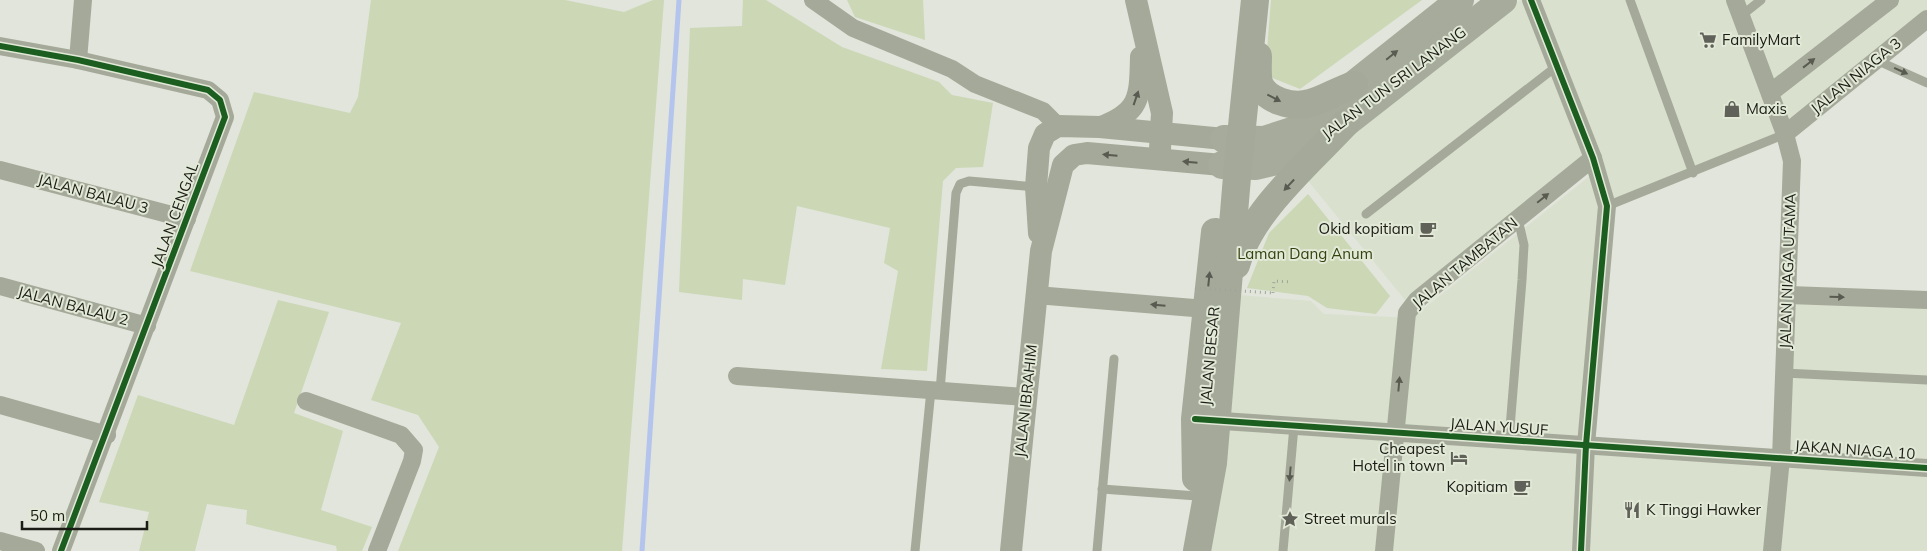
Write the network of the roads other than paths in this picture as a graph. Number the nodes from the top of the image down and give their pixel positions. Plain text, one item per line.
1 (83, 0) edge
2 (813, 0) edge
3 (1136, 0) edge
4 (1460, 0) edge
5 (1503, 0) edge
6 (1531, 0) edge
7 (1630, 0) edge
8 (1761, 0) edge
9 (1890, 0) edge
10 (1249, 1) edge
11 (1738, 8) edge
12 (1927, 19) edge
13 (1142, 31) junction
14 (0, 46) edge
15 (78, 60) junction
16 (1876, 60) junction
17 (1557, 66) junction
18 (1927, 82) edge
19 (1354, 86) junction
20 (1770, 93) junction
21 (1346, 123) junction
22 (1058, 126) junction
23 (1100, 127) junction
24 (1162, 133) junction
25 (1785, 134) junction
26 (1231, 153) junction
27 (1593, 158) junction
28 (1159, 159) junction
29 (0, 170) edge
30 (1693, 173) junction
31 (1036, 187) junction
32 (1607, 206) junction
33 (1366, 214) dead end
34 (187, 219) junction
35 (1518, 219) junction
36 (1041, 251) junction
37 (0, 286) edge
38 (1036, 295) junction
39 (1789, 295) junction
40 (1210, 298) junction
41 (1927, 300) edge
42 (147, 326) junction
43 (1114, 359) dead end
44 (1784, 373) junction
45 (737, 376) dead end
46 (1927, 380) edge
47 (936, 390) junction
48 (1026, 397) junction
49 (306, 401) dead end
50 (0, 405) edge
51 (1206, 420) junction
52 (1294, 426) junction
53 (1395, 433) junction
54 (107, 435) junction
55 (1509, 440) junction
56 (1586, 445) junction
57 (1781, 458) junction
58 (1927, 468) edge
59 (1102, 488) junction
60 (1197, 496) junction
61 (0, 541) edge
62 (1198, 544) edge
63 (36, 551) edge
64 (61, 551) edge
65 (377, 551) edge
66 (915, 551) edge
67 (1011, 551) edge
68 (1097, 551) edge
69 (1283, 551) edge
70 (1384, 551) edge
71 (1581, 551) edge
72 (1772, 551) edge

1 - 15 street
2 - 22 street
3 - 13 street
19 -> 4 main road, JALAN TUN SRI LANANG
5 - 21 main road, JALAN TUN SRI LANANG
6 - 17 street
7 - 30 lane
8 - 11 lane
20 -> 9 street
10 -> 19 highway
10 - 26 highway, JALAN BESAR
11 - 20 street, JALAN NIAGA UTAMA
12 - 16 street, JALAN NIAGA 3
23 -> 13 street
13 - 24 street
14 - 15 street, JALAN CENGAL
15 - 34 street, JALAN CENGAL
16 -> 18 lane
16 - 25 street, JALAN NIAGA 3
17 - 27 street
17 - 33 lane
19 - 26 main road, JALAN TUN SRI LANANG
20 - 25 street, JALAN NIAGA UTAMA
21 - 26 main road, JALAN TUN SRI LANANG
21 -> 40 highway
22 - 23 street
22 - 31 street, JALAN IBRAHIM
23 - 24 street
24 - 26 street
24 - 28 street
25 - 30 lane
25 - 39 street, JALAN NIAGA UTAMA
26 -> 28 street, JALAN IBRAHIM
26 - 40 highway, JALAN BESAR
27 - 32 street
35 -> 27 street, JALAN TAMBATAN
28 -> 36 street, JALAN IBRAHIM
29 - 34 street, JALAN BALAU 3
30 - 32 lane
31 - 36 street, JALAN IBRAHIM
31 - 47 lane
32 - 56 street
34 - 42 street, JALAN CENGAL
53 -> 35 street, JALAN TAMBATAN
35 - 55 lane
36 - 38 street, JALAN IBRAHIM
37 - 42 street, JALAN BALAU 2
40 -> 38 street
38 - 48 street, JALAN IBRAHIM
39 -> 41 street
39 - 44 street, JALAN NIAGA UTAMA
40 - 51 highway, JALAN BESAR
42 - 54 street, JALAN CENGAL
43 - 59 lane
44 - 46 lane
44 - 57 street, JALAN NIAGA UTAMA
45 - 47 street
47 - 48 street
47 - 66 lane
48 - 67 street, JALAN IBRAHIM
49 - 65 street
50 - 54 street
51 - 52 street, JALAN YUSUF
51 - 60 highway, JALAN BESAR
51 - 62 highway, JALAN BESAR
52 - 53 street, JALAN YUSUF
52 -> 69 lane
53 - 55 street, JALAN YUSUF
53 - 70 street, JALAN TAMBATAN
54 - 64 street, JALAN CENGAL
55 - 56 street, JALAN YUSUF
56 - 57 street, JALAN YUSUF
56 - 71 street
57 - 58 street, JAKAN NIAGA 10
57 - 72 street, JALAN NIAGA UTAMA
59 - 60 lane
59 - 68 lane
60 - 62 highway, JALAN BESAR
61 - 63 street

